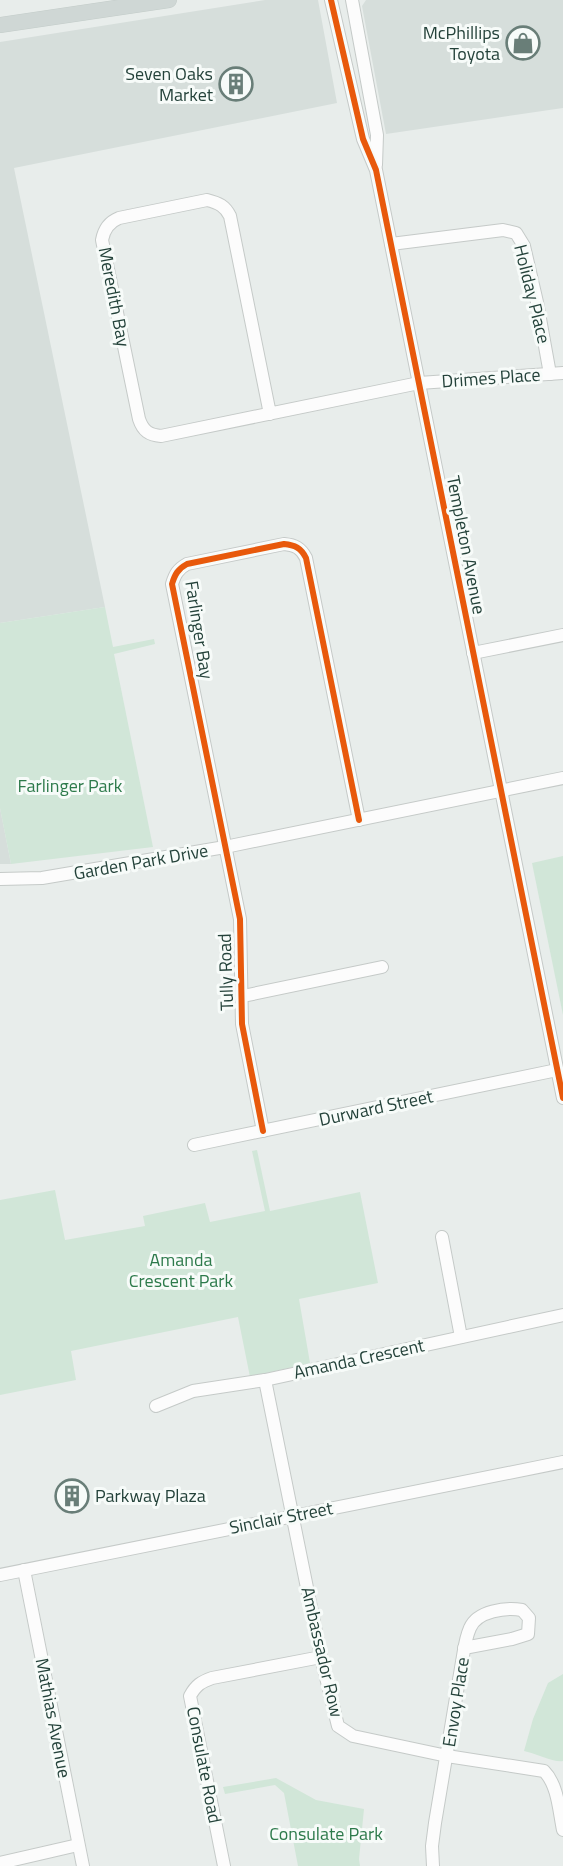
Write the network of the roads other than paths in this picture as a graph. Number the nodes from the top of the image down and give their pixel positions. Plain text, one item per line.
1 (169, 0) edge
2 (331, 0) edge
3 (352, 0) edge
4 (0, 25) edge
5 (376, 170) junction
6 (391, 244) junction
7 (557, 373) edge
8 (419, 383) junction
9 (270, 414) junction
10 (563, 635) edge
11 (473, 653) junction
12 (563, 778) edge
13 (501, 792) junction
14 (358, 820) junction
15 (225, 848) junction
16 (0, 879) edge
17 (382, 967) dead end
18 (243, 996) junction
19 (557, 1070) junction
20 (563, 1098) edge
21 (263, 1131) junction
22 (194, 1145) dead end
23 (442, 1237) dead end
24 (563, 1315) edge
25 (461, 1337) junction
26 (265, 1380) junction
27 (156, 1406) dead end
28 (563, 1462) edge
29 (293, 1516) junction
30 (24, 1570) junction
31 (0, 1575) edge
32 (465, 1648) junction
33 (321, 1657) junction
34 (447, 1756) junction
35 (563, 1830) edge
36 (78, 1845) junction
37 (0, 1863) edge
38 (83, 1866) edge
39 (224, 1866) edge
40 (433, 1866) edge

1 - 4 main road
2 - 5 street, Templeton Avenue
3 - 5 street, Templeton Avenue
5 - 6 street, Templeton Avenue
6 - 7 street, Holiday Place
6 - 8 street, Templeton Avenue
7 - 8 street, Drimes Place
8 - 9 street, Meredith Bay
8 - 11 street, Templeton Avenue
9 - 9 street, Meredith Bay
10 - 11 street
11 - 13 street, Templeton Avenue
12 - 13 street, Garden Park Drive
13 - 14 street, Garden Park Drive
13 - 19 street, Templeton Avenue
14 - 15 street, Garden Park Drive
14 - 15 street, Farlinger Bay
15 - 16 street, Garden Park Drive
15 - 18 street, Tully Road
17 - 18 street
18 - 21 street, Tully Road
19 - 20 street, Templeton Avenue
19 - 21 street, Durward Street
21 - 22 street, Durward Street
23 - 25 street
24 - 25 street, Amanda Crescent
25 - 26 street, Amanda Crescent
26 - 27 street, Amanda Crescent
26 - 29 street, Ambassador Row
28 - 29 street, Sinclair Street
29 - 30 street, Sinclair Street
29 - 33 street, Ambassador Row
30 - 31 street, Sinclair Street
30 - 36 street, Mathias Avenue
32 - 32 street, Envoy Place
32 - 34 street, Envoy Place
33 - 34 street, Ambassador Row
33 - 39 street, Consulate Road
34 - 35 street, Ambassador Row
34 - 40 street, Envoy Place
36 - 37 street
36 - 38 street, Mathias Avenue

